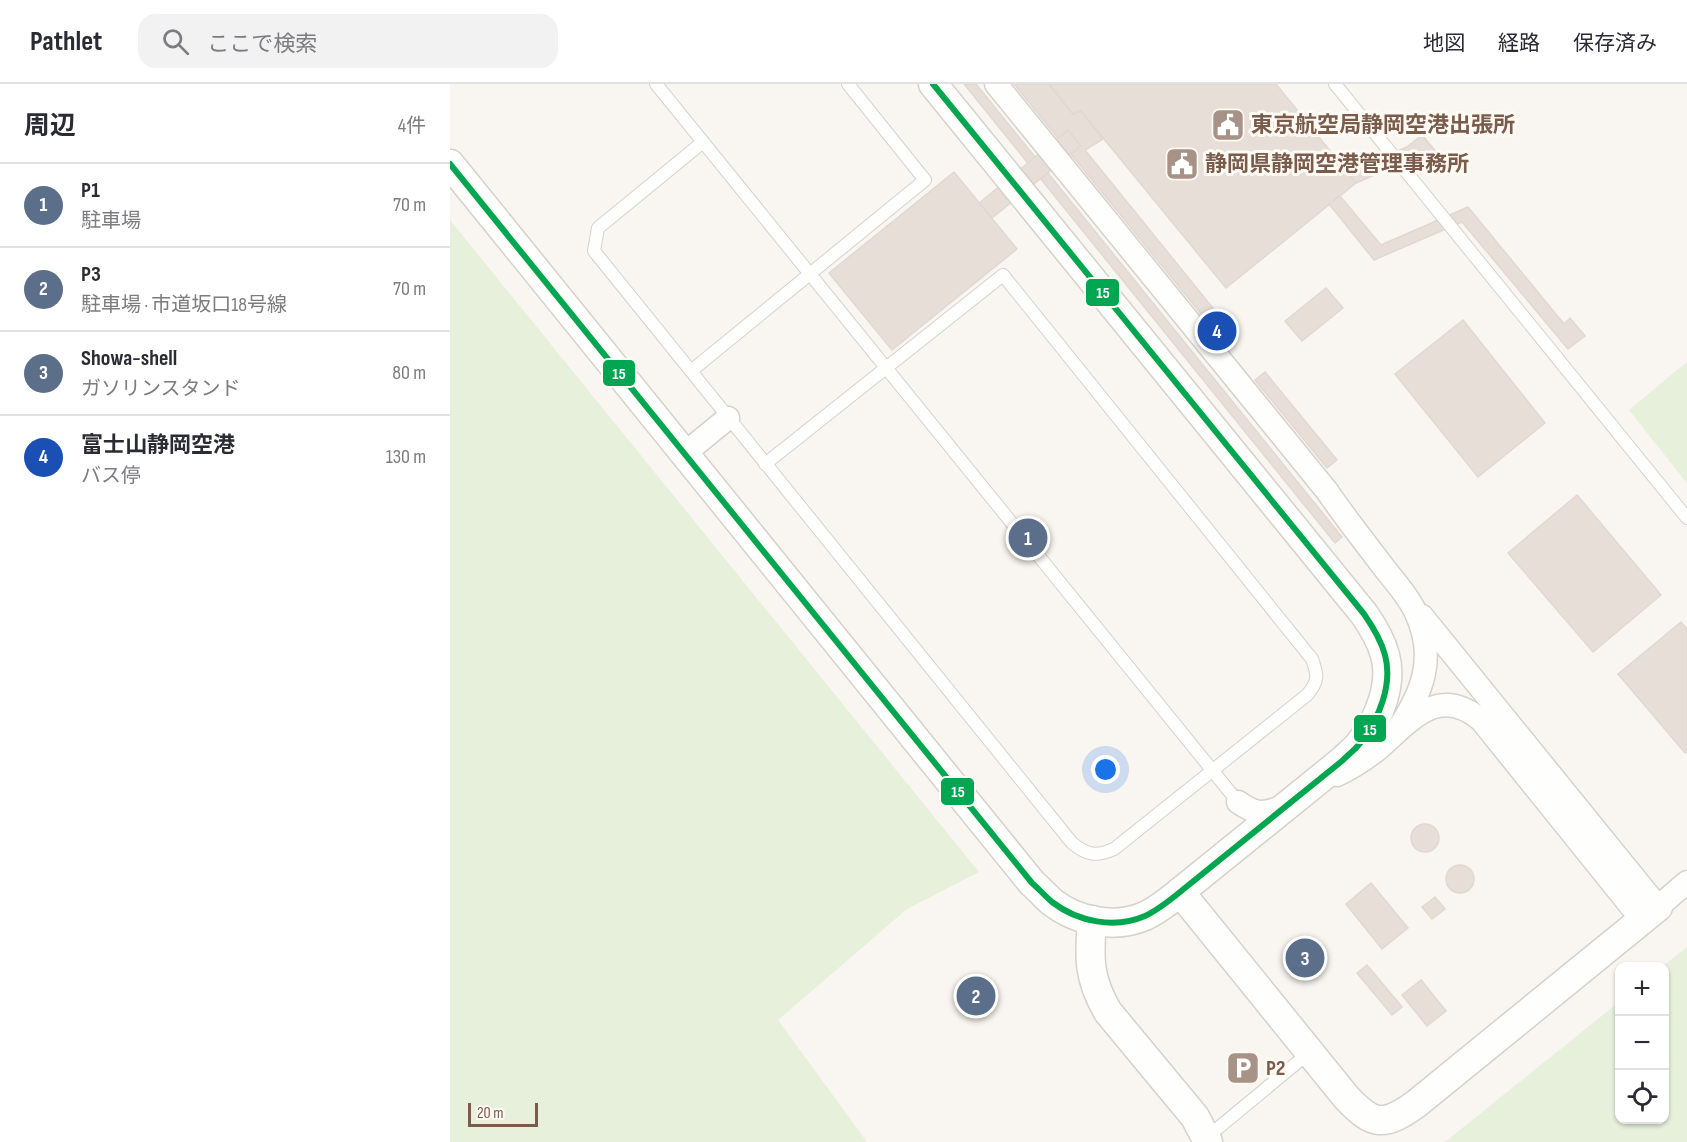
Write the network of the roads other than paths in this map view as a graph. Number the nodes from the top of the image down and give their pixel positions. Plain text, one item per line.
1 (656, 84) edge
2 (848, 84) edge
3 (933, 84) edge
4 (996, 84) edge
5 (1335, 84) edge
6 (703, 142) junction
7 (450, 164) edge
8 (810, 274) junction
9 (886, 367) junction
10 (691, 371) junction
11 (728, 418) junction
12 (684, 454) junction
13 (765, 464) junction
14 (1687, 518) edge
15 (1401, 589) junction
16 (1396, 732) junction
17 (1212, 770) junction
18 (1300, 796) junction
19 (1238, 802) joint
20 (1687, 882) edge
21 (1180, 892) junction
22 (1650, 914) junction
23 (1092, 920) junction
24 (1310, 1052) junction
25 (1207, 1140) edge

1 - 6 lane
2 - 8 lane
3 - 18 street
4 - 15 street
5 - 14 lane
6 - 8 lane
6 - 10 lane
7 - 12 street
8 - 9 lane
8 - 10 lane
9 - 13 lane
9 - 17 lane
9 - 17 lane
10 - 11 lane
11 - 12 street
11 - 13 lane
12 - 23 street
13 - 17 lane
15 - 16 street
15 - 22 street
16 - 18 street
16 - 22 street
17 - 19 lane
18 - 19 street
18 - 21 street
20 - 22 street
21 - 23 street
21 - 24 street
22 - 24 street
23 - 25 street
24 - 25 lane

